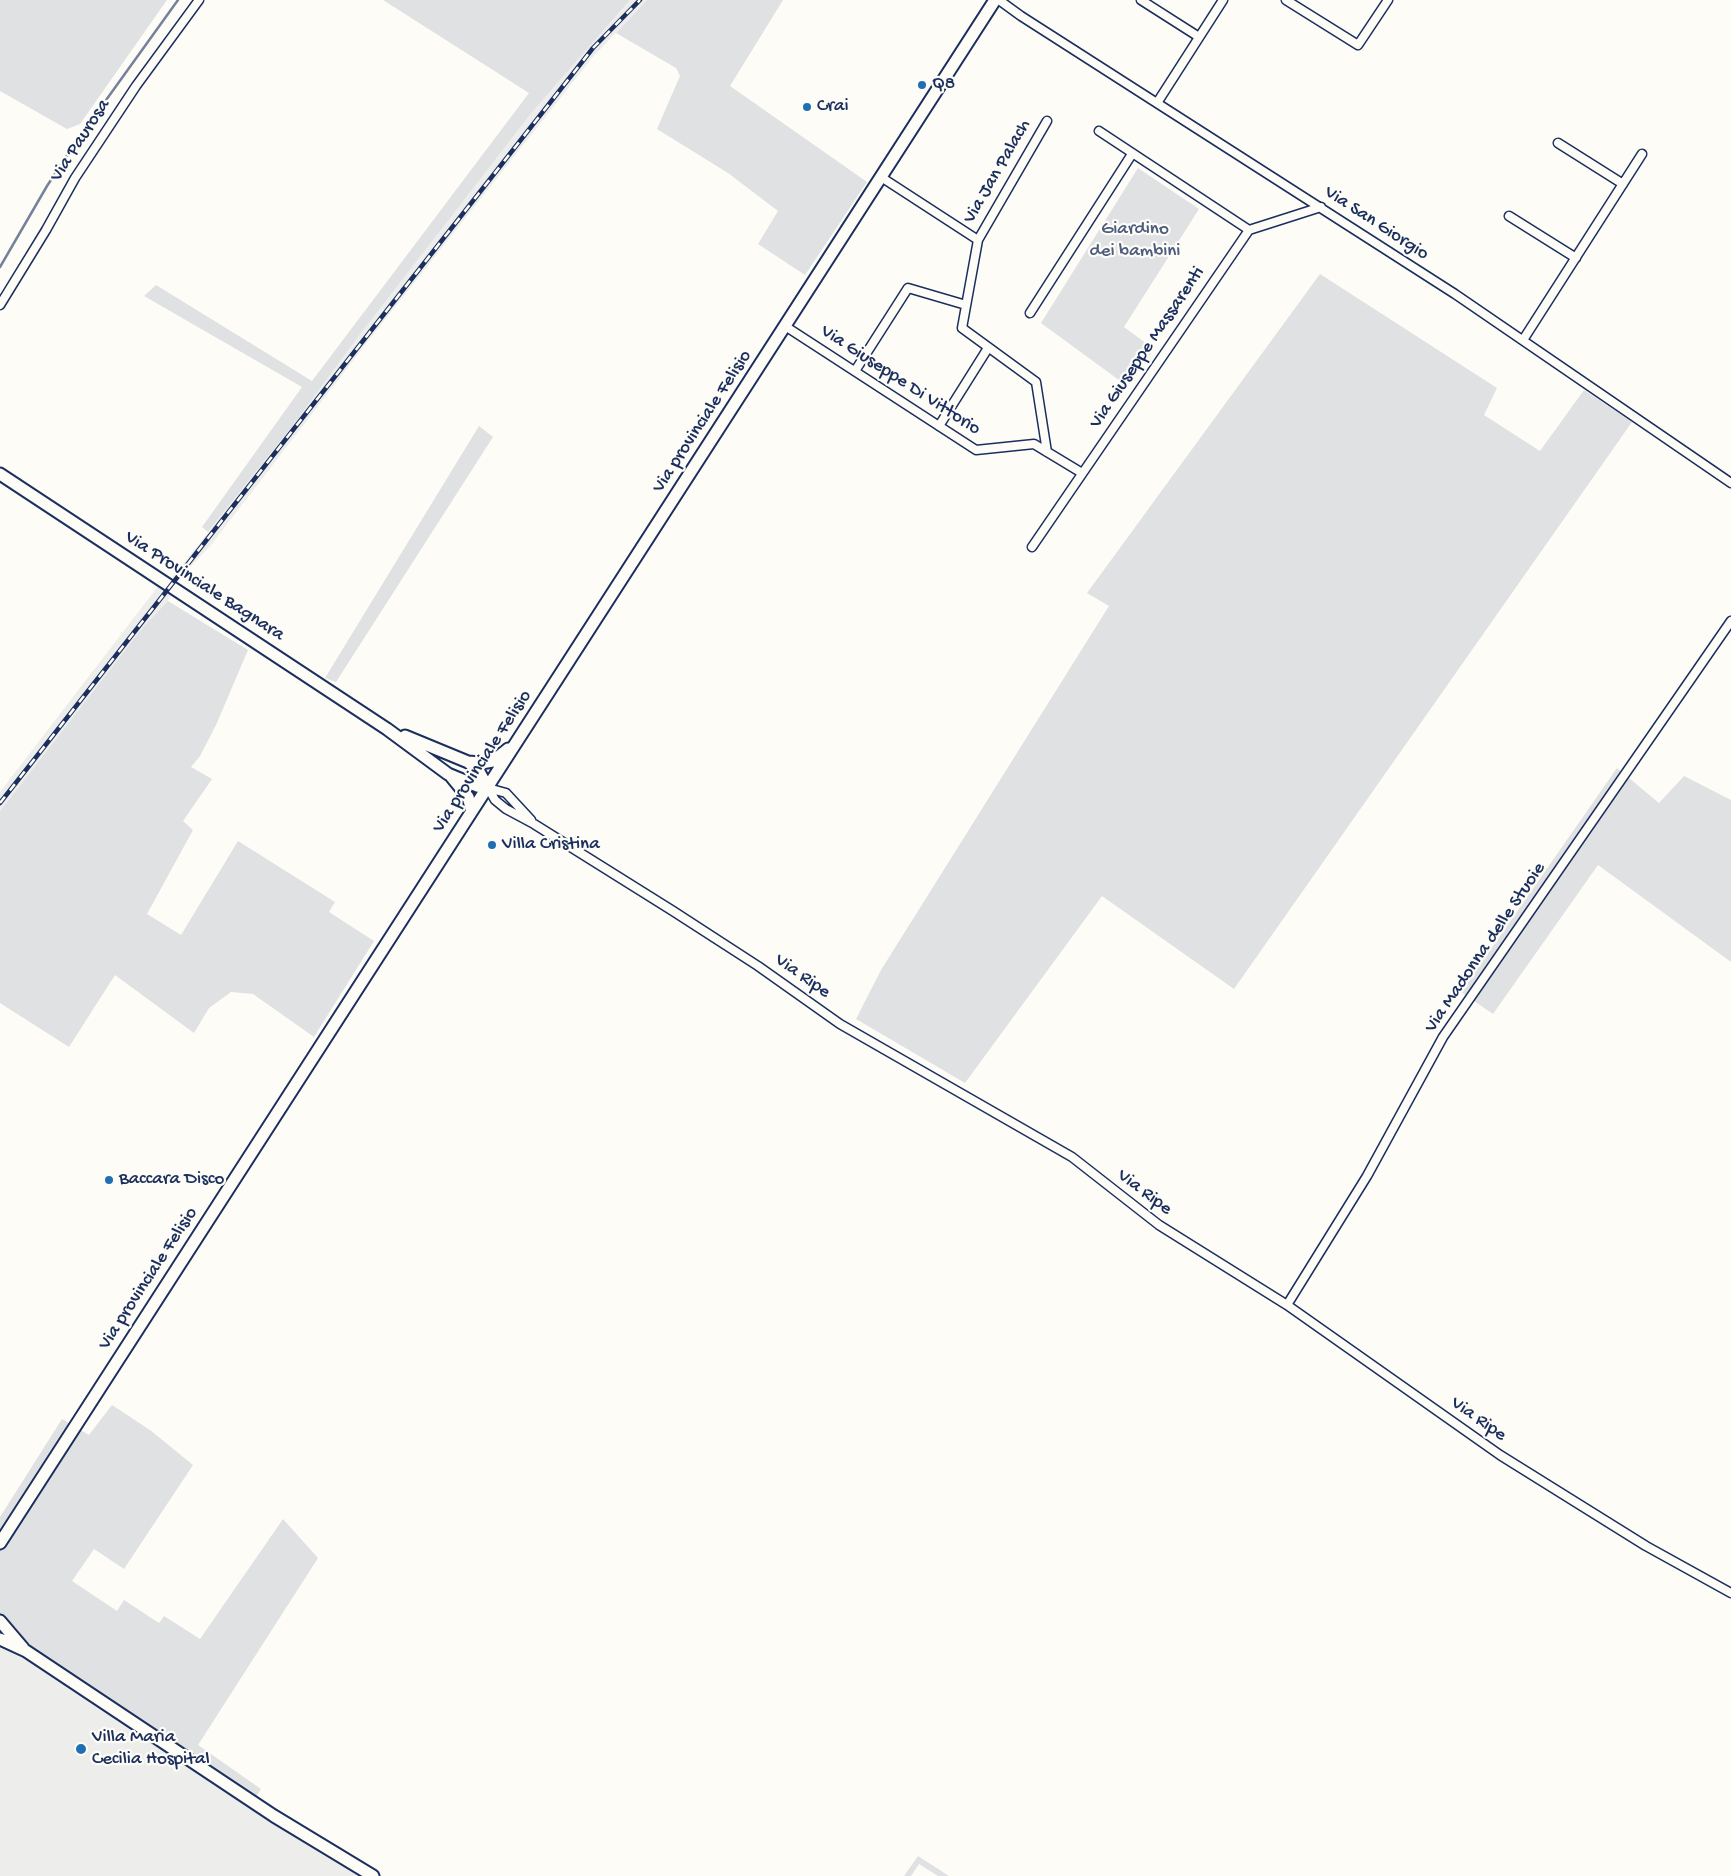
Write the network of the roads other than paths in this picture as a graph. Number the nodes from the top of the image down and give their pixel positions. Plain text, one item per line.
1 (199, 0) edge
2 (995, 0) edge
3 (999, 0) edge
4 (1140, 0) edge
5 (1223, 0) edge
6 (1286, 0) edge
7 (1388, 0) edge
8 (1199, 37) junction
9 (1157, 103) junction
10 (1047, 121) dead end
11 (1099, 131) dead end
12 (1558, 143) dead end
13 (1132, 154) junction
14 (1642, 154) dead end
15 (881, 177) junction
16 (1623, 184) junction
17 (1321, 207) junction
18 (1509, 216) dead end
19 (1249, 230) junction
20 (978, 240) junction
21 (1576, 258) junction
22 (0, 305) edge
23 (966, 305) junction
24 (1030, 313) dead end
25 (785, 326) junction
26 (1523, 340) junction
27 (988, 348) junction
28 (855, 371) junction
29 (939, 426) junction
30 (1047, 452) junction
31 (1082, 473) junction
32 (0, 474) edge
33 (1731, 483) edge
34 (1032, 547) dead end
35 (1731, 621) edge
36 (527, 726) junction
37 (388, 729) junction
38 (468, 762) junction
39 (448, 774) junction
40 (488, 788) junction
41 (472, 811) junction
42 (534, 824) junction
43 (1287, 1305) junction
44 (0, 1543) edge
45 (1731, 1593) edge
46 (0, 1621) edge
47 (0, 1639) edge
48 (26, 1652) junction
49 (373, 1876) edge

1 - 22 street, Via Paurosa
2 - 15 main road, Via provinciale Felisio
3 - 9 street, Via San Giorgio
4 - 8 street
5 - 8 street
6 - 7 street
8 - 9 street
9 - 17 street, Via San Giorgio
10 - 20 street, Via Jan Palach
11 - 13 street
12 - 16 street
13 - 19 street
13 - 24 street
14 - 16 street
15 - 20 street
15 - 25 main road, Via provinciale Felisio
16 - 21 street
17 - 19 street
17 - 26 street, Via San Giorgio
18 - 21 street
19 - 31 street, Via Giuseppe Massarenti
20 - 23 street, Via Jan Palach
21 - 26 street
23 - 27 street, Via Jan Palach
23 - 28 street
25 - 28 street, Via Giuseppe Di Vittorio
25 - 36 main road, Via provinciale Felisio
26 - 33 street, Via San Giorgio
27 - 29 street
27 - 30 street
28 - 29 street, Via Giuseppe Di Vittorio
29 - 30 street, Via Giuseppe Di Vittorio
30 - 31 street, Via Giuseppe Di Vittorio
31 - 34 street, Via Giuseppe Massarenti
32 - 37 main road, Via Provinciale Bagnara
35 - 43 street, Via Madonna delle Stuoie
36 - 38 main road, Via Provinciale Bagnara
36 - 40 main road, Via provinciale Felisio
37 - 38 main road, Via Provinciale Bagnara
37 - 39 main road, Via Provinciale Bagnara
38 - 40 main road, Via Provinciale Bagnara
39 - 40 main road, Via Provinciale Bagnara
39 - 41 main road, Via Provinciale Bagnara
40 - 41 main road, Via provinciale Felisio
40 - 42 street, Via Ripe
40 - 42 street, Via Ripe
41 - 44 main road, Via provinciale Felisio
42 - 43 street, Via Ripe
43 - 45 street, Via Ripe
46 - 48 main road
47 - 48 main road
48 - 49 main road

